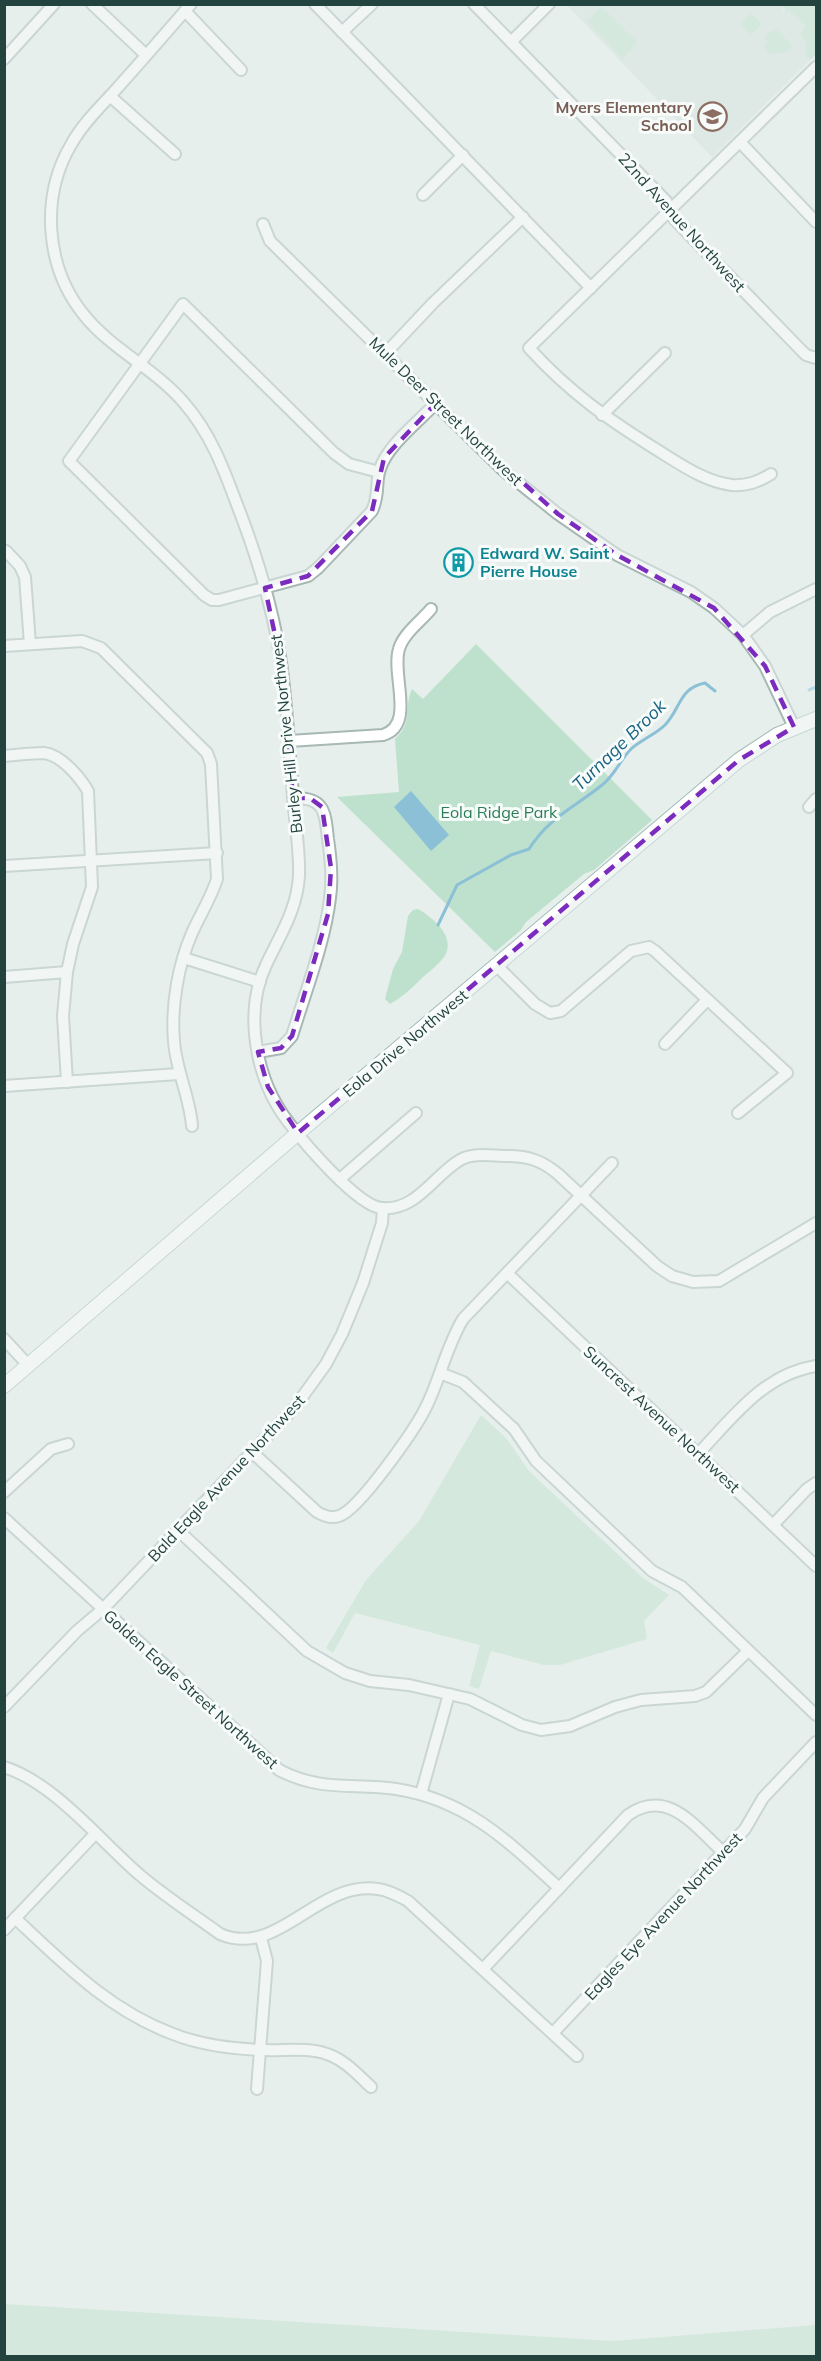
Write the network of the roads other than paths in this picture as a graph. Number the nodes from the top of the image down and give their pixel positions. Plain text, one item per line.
1 (54, 4) edge
2 (92, 4) edge
3 (315, 4) edge
4 (372, 4) edge
5 (474, 4) edge
6 (549, 4) edge
7 (188, 8) edge
8 (342, 32) junction
9 (511, 42) junction
10 (146, 55) junction
11 (4, 59) edge
12 (241, 70) dead end
13 (814, 73) edge
14 (110, 96) junction
15 (740, 142) junction
16 (176, 154) dead end
17 (463, 155) junction
18 (423, 195) dead end
19 (670, 210) junction
20 (523, 217) junction
21 (816, 222) edge
22 (263, 224) dead end
23 (591, 288) junction
24 (664, 353) dead end
25 (385, 354) junction
26 (816, 358) edge
27 (140, 362) junction
28 (435, 404) junction
29 (602, 415) junction
30 (379, 472) junction
31 (771, 474) dead end
32 (6, 551) edge
33 (265, 588) junction
34 (816, 589) edge
35 (431, 609) dead end
36 (743, 635) junction
37 (30, 644) junction
38 (4, 646) edge
39 (816, 719) edge
40 (794, 727) junction
41 (289, 741) junction
42 (4, 756) edge
43 (293, 798) junction
44 (217, 853) junction
45 (92, 860) junction
46 (4, 866) edge
47 (184, 958) junction
48 (497, 966) junction
49 (68, 972) junction
50 (4, 976) edge
51 (260, 982) junction
52 (706, 999) junction
53 (665, 1044) dead end
54 (258, 1052) junction
55 (178, 1074) junction
56 (67, 1082) junction
57 (4, 1086) edge
58 (416, 1113) dead end
59 (738, 1113) dead end
60 (192, 1126) dead end
61 (298, 1133) junction
62 (612, 1163) dead end
63 (340, 1179) junction
64 (581, 1196) junction
65 (383, 1208) junction
66 (816, 1223) edge
67 (507, 1273) junction
68 (4, 1339) edge
69 (28, 1365) junction
70 (816, 1366) edge
71 (440, 1373) junction
72 (4, 1386) edge
73 (68, 1444) dead end
74 (253, 1453) junction
75 (698, 1454) junction
76 (816, 1483) edge
77 (4, 1492) edge
78 (4, 1518) edge
79 (773, 1525) junction
80 (179, 1531) junction
81 (816, 1566) edge
82 (103, 1609) junction
83 (748, 1651) junction
84 (449, 1694) junction
85 (4, 1707) edge
86 (816, 1715) edge
87 (816, 1742) edge
88 (4, 1767) edge
89 (421, 1794) junction
90 (95, 1834) junction
91 (723, 1852) junction
92 (559, 1888) junction
93 (15, 1918) junction
94 (4, 1930) edge
95 (261, 1938) junction
96 (483, 1969) junction
97 (553, 2033) junction
98 (260, 2050) junction
99 (578, 2056) dead end
100 (371, 2087) dead end
101 (257, 2089) dead end

1 - 11 street
2 - 10 street
3 - 8 street
4 - 8 street
5 - 9 street, 22nd Avenue Northwest
6 - 9 street
7 - 10 street, Burley Hill Drive Northwest
7 - 12 street
8 - 17 street
9 - 19 street, 22nd Avenue Northwest
10 - 14 street, Burley Hill Drive Northwest
13 - 15 street
14 - 16 street
14 - 27 street, Burley Hill Drive Northwest
15 - 19 street
15 - 21 street
17 - 18 street
17 - 20 street
19 - 23 street
19 - 26 street, 22nd Avenue Northwest
20 - 23 street
20 - 25 street
22 - 25 street, Mule Deer Street Northwest
23 - 29 street
24 - 29 street
25 - 28 street, Mule Deer Street Northwest
27 - 30 street
27 - 33 street, Burley Hill Drive Northwest
27 - 33 street
28 - 30 street
28 - 36 street, Mule Deer Street Northwest
29 - 31 street
30 - 33 street
32 - 37 street
33 - 41 street, Burley Hill Drive Northwest
34 - 36 street
35 - 41 street
36 - 40 street, Mule Deer Street Northwest
37 - 38 street
37 - 44 street
39 - 40 main road, Eola Drive Northwest
40 - 48 main road, Eola Drive Northwest
41 - 43 street, Burley Hill Drive Northwest
42 - 45 street
43 - 51 street, Burley Hill Drive Northwest
43 - 54 street
44 - 45 street
44 - 47 street
45 - 46 street
45 - 49 street
47 - 51 street
47 - 55 street
48 - 52 street
48 - 61 main road, Eola Drive Northwest
49 - 50 street
49 - 56 street
51 - 54 street, Burley Hill Drive Northwest
52 - 53 street
52 - 59 street
54 - 61 street, Burley Hill Drive Northwest
55 - 56 street
55 - 60 street
56 - 57 street
58 - 63 street
61 - 63 street, Burley Hill Drive Northwest
61 - 69 main road, Eola Drive Northwest
62 - 64 street
63 - 65 street, Burley Hill Drive Northwest
64 - 65 street
64 - 66 street
64 - 67 street
65 - 74 street, Bald Eagle Avenue Northwest
67 - 71 street
67 - 75 street, Suncrest Avenue Northwest
68 - 69 street
69 - 72 main road, Eola Drive Northwest
70 - 75 street
71 - 74 street
71 - 83 street
73 - 77 street
74 - 80 street, Bald Eagle Avenue Northwest
75 - 79 street, Suncrest Avenue Northwest
76 - 79 street
78 - 82 street, Golden Eagle Street Northwest
79 - 81 street, Suncrest Avenue Northwest
80 - 82 street, Bald Eagle Avenue Northwest
80 - 84 street
82 - 85 street, Bald Eagle Avenue Northwest
82 - 89 street, Golden Eagle Street Northwest
83 - 84 street
83 - 86 street
84 - 89 street
87 - 91 street, Eagles Eye Avenue Northwest
88 - 90 street
89 - 92 street, Golden Eagle Street Northwest
90 - 93 street
90 - 95 street
91 - 92 street
91 - 97 street, Eagles Eye Avenue Northwest
92 - 96 street
93 - 94 street
93 - 98 street
95 - 96 street
95 - 98 street
96 - 97 street
97 - 99 street
98 - 100 street
98 - 101 street

